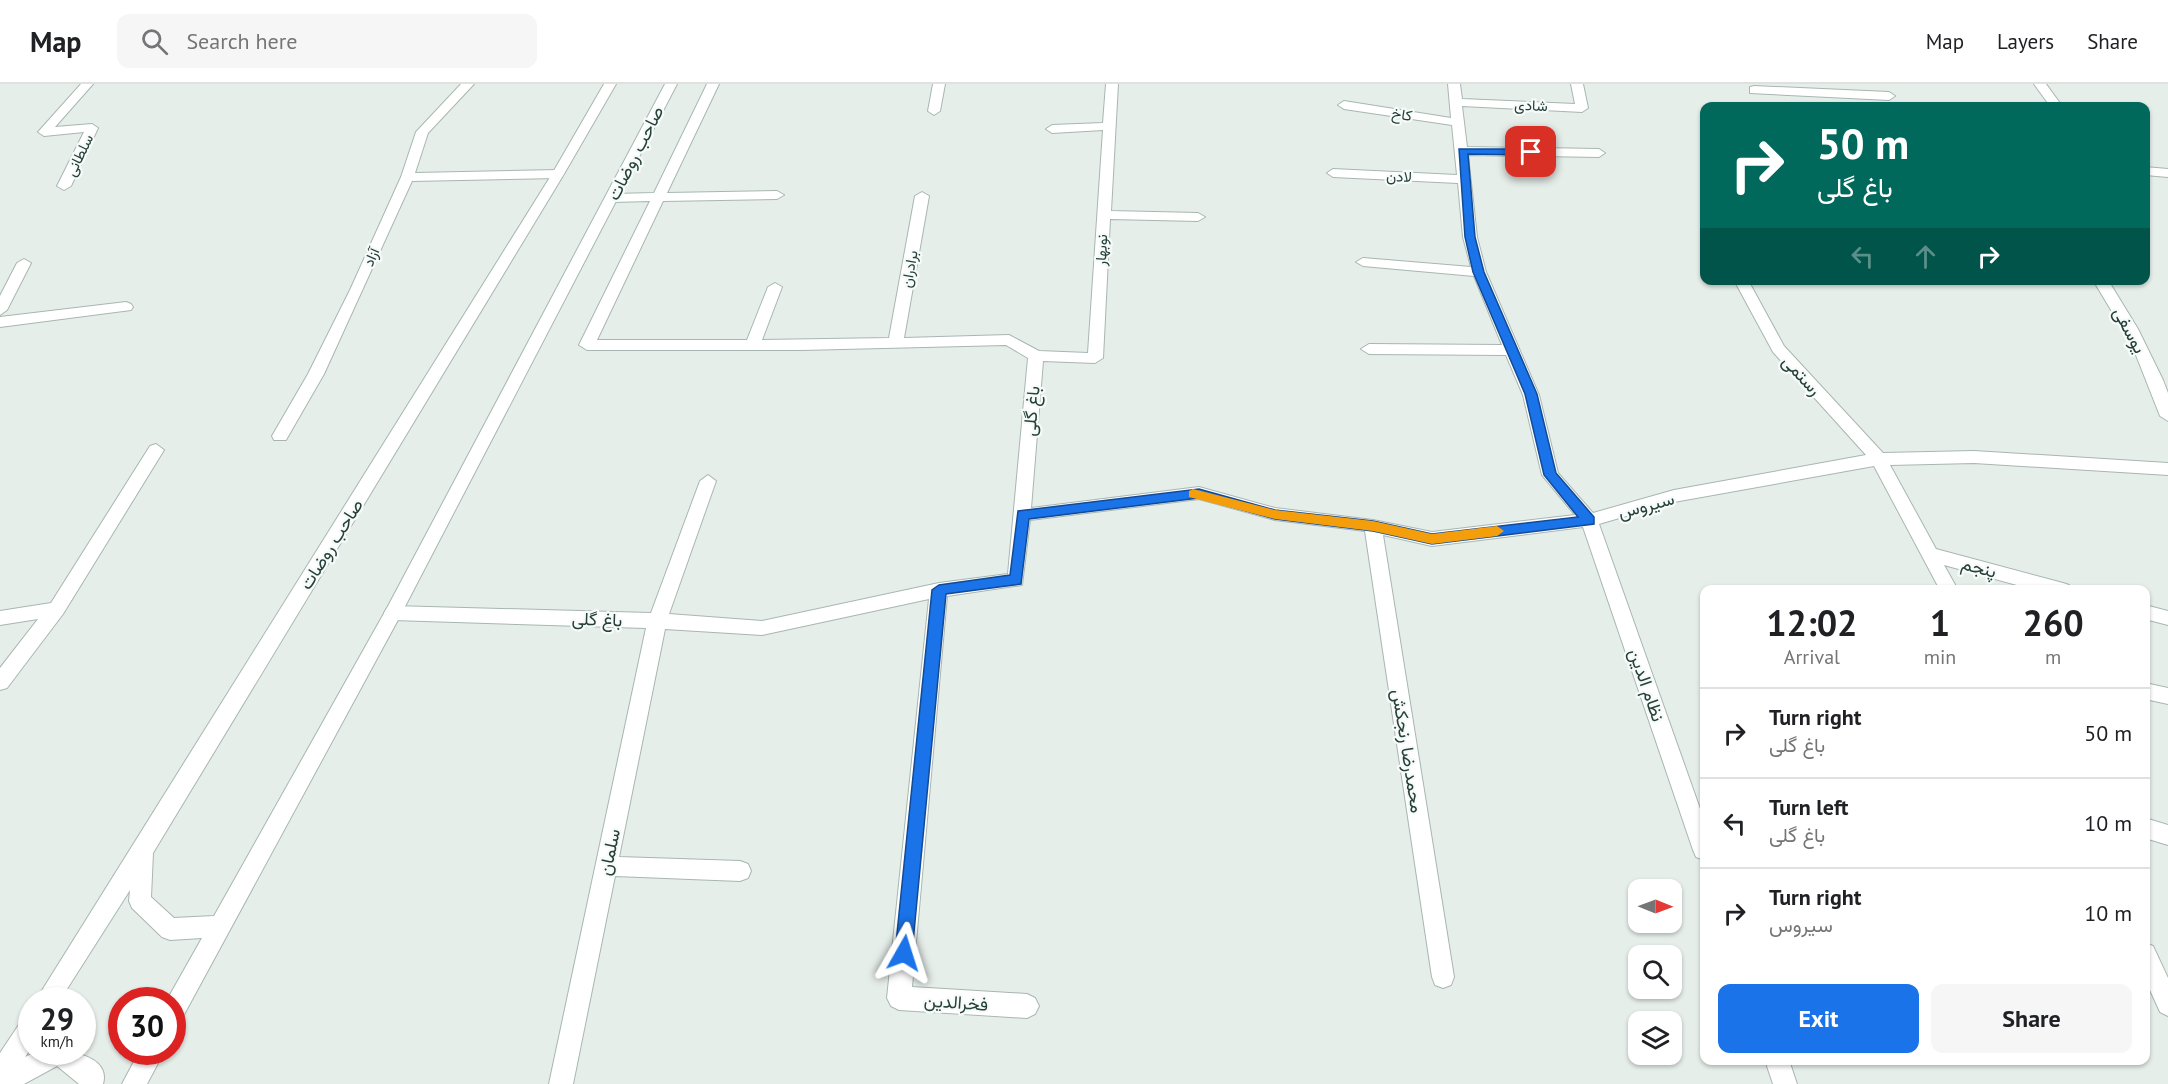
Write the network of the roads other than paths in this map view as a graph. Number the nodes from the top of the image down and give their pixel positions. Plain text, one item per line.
1 (87, 84) edge
2 (468, 84) edge
3 (610, 84) edge
4 (671, 84) edge
5 (713, 84) edge
6 (939, 84) edge
7 (1112, 84) edge
8 (1454, 84) edge
9 (1577, 84) edge
10 (1881, 84) edge
11 (2040, 84) edge
12 (1754, 90) dead end
13 (1889, 96) junction
14 (1457, 102) junction
15 (1894, 102) edge
16 (2053, 102) edge
17 (1344, 105) dead end
18 (934, 111) dead end
19 (1460, 123) junction
20 (1109, 126) junction
21 (1052, 129) dead end
22 (1463, 151) junction
23 (1599, 153) dead end
24 (2150, 171) edge
25 (1333, 173) dead end
26 (2168, 173) edge
27 (558, 174) junction
28 (406, 177) junction
29 (1465, 179) junction
30 (64, 186) dead end
31 (777, 195) dead end
32 (922, 196) dead end
33 (660, 197) junction
34 (612, 198) junction
35 (1103, 215) junction
36 (1198, 217) dead end
37 (1363, 262) dead end
38 (24, 263) dead end
39 (1479, 272) junction
40 (1744, 285) edge
41 (2104, 285) edge
42 (775, 286) dead end
43 (126, 307) dead end
44 (0, 310) edge
45 (0, 322) edge
46 (896, 343) junction
47 (753, 345) junction
48 (1369, 349) dead end
49 (1514, 350) junction
50 (1036, 356) junction
51 (2160, 375) edge
52 (2168, 416) edge
53 (280, 436) dead end
54 (156, 450) dead end
55 (1879, 459) junction
56 (2168, 469) edge
57 (708, 481) dead end
58 (1022, 514) junction
59 (1589, 520) junction
60 (1373, 526) junction
61 (1930, 554) junction
62 (1946, 585) edge
63 (2045, 585) edge
64 (939, 590) junction
65 (57, 609) junction
66 (393, 613) junction
67 (2150, 613) edge
68 (0, 618) edge
69 (2168, 618) edge
70 (657, 621) junction
71 (0, 682) edge
72 (2150, 692) edge
73 (2168, 696) edge
74 (2150, 830) edge
75 (2168, 835) edge
76 (1700, 839) edge
77 (142, 851) junction
78 (606, 866) junction
79 (740, 872) dead end
80 (221, 926) junction
81 (2156, 966) edge
82 (1443, 977) dead end
83 (55, 987) edge
84 (186, 989) edge
85 (2168, 1004) edge
86 (1027, 1006) dead end
87 (18, 1046) edge
88 (145, 1065) edge
89 (1779, 1065) edge
90 (0, 1074) edge
91 (0, 1084) edge
92 (91, 1084) edge
93 (134, 1084) edge
94 (561, 1084) edge
95 (1785, 1084) edge

1 - 30 street, سلطانی
2 - 28 street, آزاد
3 - 27 street, صاحب روضات
4 - 34 street, صاحب روضات
5 - 33 street
6 - 18 street
7 - 20 street, نوبهار
8 - 14 street
9 - 14 street, شادی
10 - 13 street
11 - 16 street
12 - 13 street
13 - 15 street
14 - 19 street
17 - 19 street, کاخ
19 - 22 street
20 - 21 street
20 - 35 street, نوبهار
22 - 23 street
22 - 29 street
24 - 26 street
25 - 29 street, لادن
27 - 28 street
27 - 77 street, صاحب روضات
28 - 53 street, آزاد
29 - 39 street
31 - 33 street
32 - 46 street, برادران
33 - 34 street
33 - 47 street
34 - 66 street, صاحب روضات
35 - 36 street
35 - 50 street, نوبهار
37 - 39 street
38 - 44 street
39 - 49 street
40 - 55 street, رستمی
41 - 51 street, یوسفی
42 - 47 street
43 - 45 street
46 - 47 street
46 - 50 street
48 - 49 street
49 - 59 street
50 - 58 street, باغ گلی
51 - 52 street, یوسفی
54 - 65 street
55 - 56 street, سیروس
55 - 59 street, سیروس
55 - 61 street
57 - 70 street, سلمان
58 - 60 street, سیروس
58 - 64 street, باغ گلی
59 - 60 street, سیروس
59 - 76 street, نظام الدین
60 - 82 street, محمدرضا رنجکش
61 - 62 street
61 - 63 street, پنجم
64 - 70 street, باغ گلی
64 - 86 street, فخرالدین
65 - 68 street
65 - 71 street
66 - 70 street, باغ گلی
66 - 80 street, صاحب روضات
67 - 69 street
70 - 78 street, سلمان
72 - 73 street
74 - 75 street
77 - 80 street
77 - 83 street, صاحب روضات
78 - 79 street
78 - 94 street, سلمان
80 - 84 street, صاحب روضات
81 - 85 street
87 - 90 street
88 - 93 street
89 - 95 street
91 - 92 street

